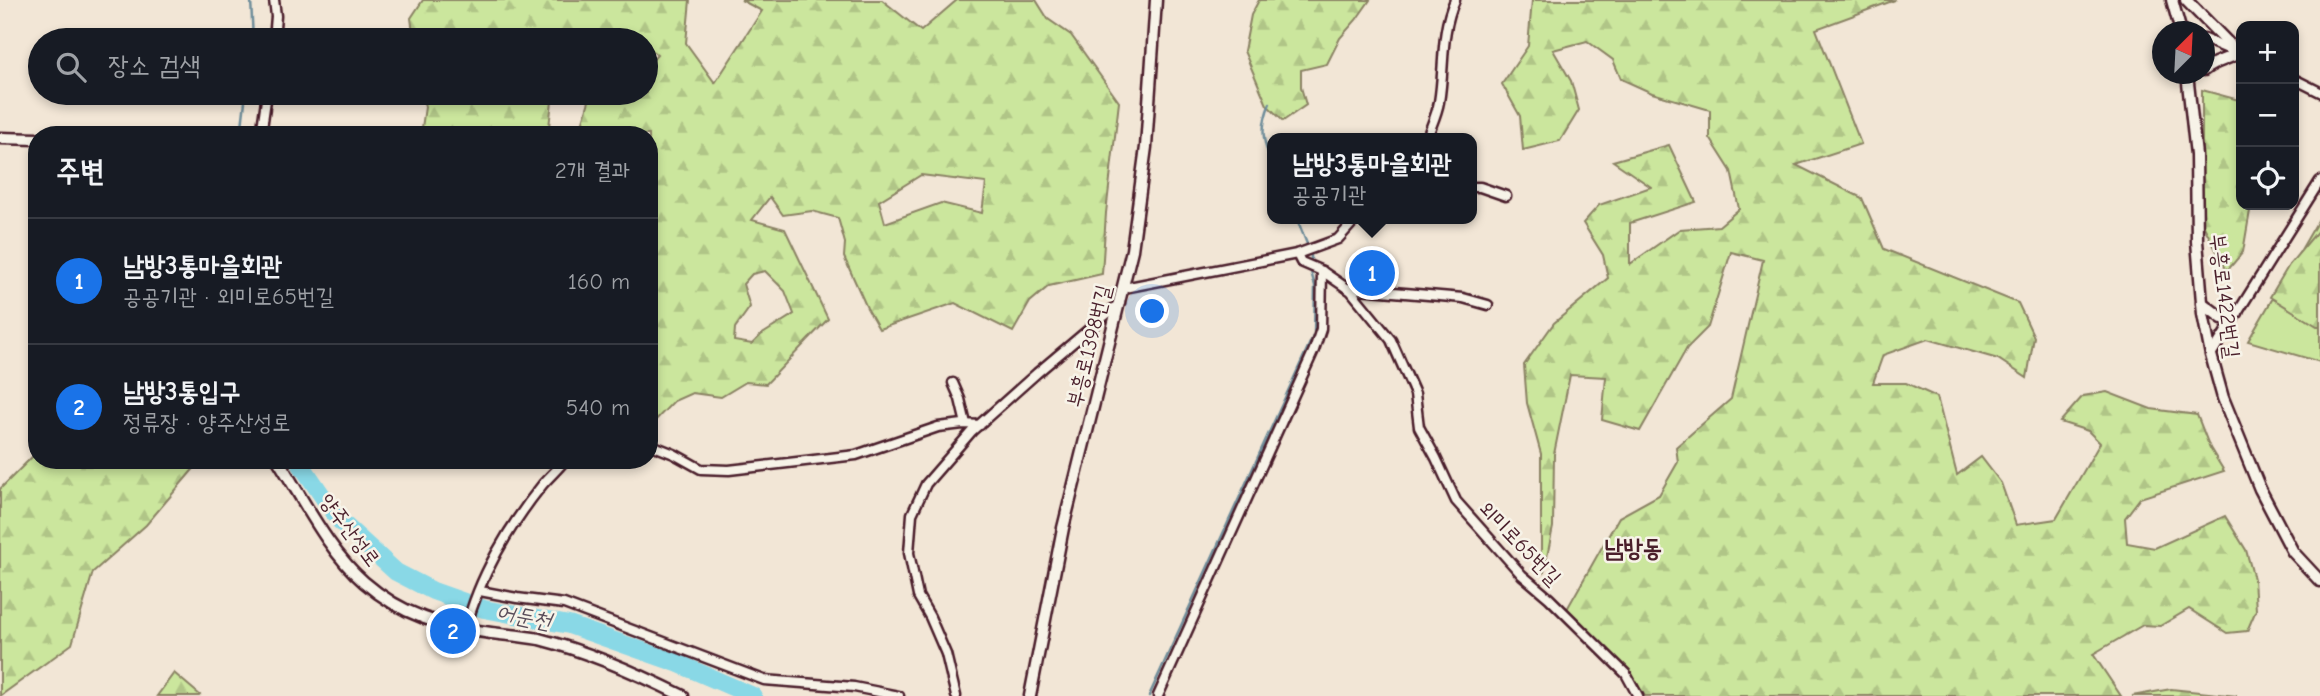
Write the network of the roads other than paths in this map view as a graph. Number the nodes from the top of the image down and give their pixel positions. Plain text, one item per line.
1 (274, 0) edge
2 (1156, 0) edge
3 (1455, 0) edge
4 (2172, 0) edge
5 (2186, 0) edge
6 (2179, 21) edge
7 (275, 28) edge
8 (2215, 44) edge
9 (2236, 50) edge
10 (2236, 52) edge
11 (2236, 56) edge
12 (2215, 63) edge
13 (2299, 82) edge
14 (2188, 84) edge
15 (2195, 84) edge
16 (2320, 92) edge
17 (2189, 93) junction
18 (265, 105) edge
19 (262, 126) edge
20 (1429, 133) edge
21 (0, 138) edge
22 (28, 139) edge
23 (2320, 181) edge
24 (1477, 187) edge
25 (1506, 196) dead end
26 (1352, 224) edge
27 (1305, 251) junction
28 (1319, 270) junction
29 (1124, 288) junction
30 (1347, 288) junction
31 (1120, 303) junction
32 (2202, 303) junction
33 (1488, 305) dead end
34 (2237, 313) junction
35 (2211, 355) junction
36 (953, 383) dead end
37 (969, 428) junction
38 (658, 448) edge
39 (284, 469) edge
40 (556, 469) edge
41 (2320, 580) edge
42 (480, 591) junction
43 (468, 624) junction
44 (683, 696) edge
45 (899, 696) edge
46 (956, 696) edge
47 (1030, 696) edge
48 (1158, 696) edge
49 (1638, 696) edge

1 - 7 street
2 - 29 street, 부흥로1398번길
3 - 20 street
4 - 6 street
5 - 9 street
8 - 10 street
11 - 12 street
13 - 16 street
14 - 17 street, 부흥로1422번길
15 - 17 street
17 - 32 street, 부흥로1422번길
18 - 19 street
21 - 22 street
23 - 34 street
24 - 25 street
26 - 27 street
27 - 28 street, 외미로65번길
27 - 29 street
28 - 30 street, 외미로65번길
28 - 48 street
29 - 31 street, 부흥로1398번길
30 - 33 street, 외미로65번길
30 - 49 street, 외미로65번길
31 - 37 street
31 - 47 street, 부흥로1398번길
32 - 34 street
32 - 35 street, 부흥로1422번길
34 - 35 street
35 - 41 street, 부흥로1422번길
36 - 37 street
37 - 38 street
37 - 46 street
39 - 43 street, 양주산성로
40 - 42 street
42 - 43 street
42 - 45 street
43 - 44 street, 양주산성로

